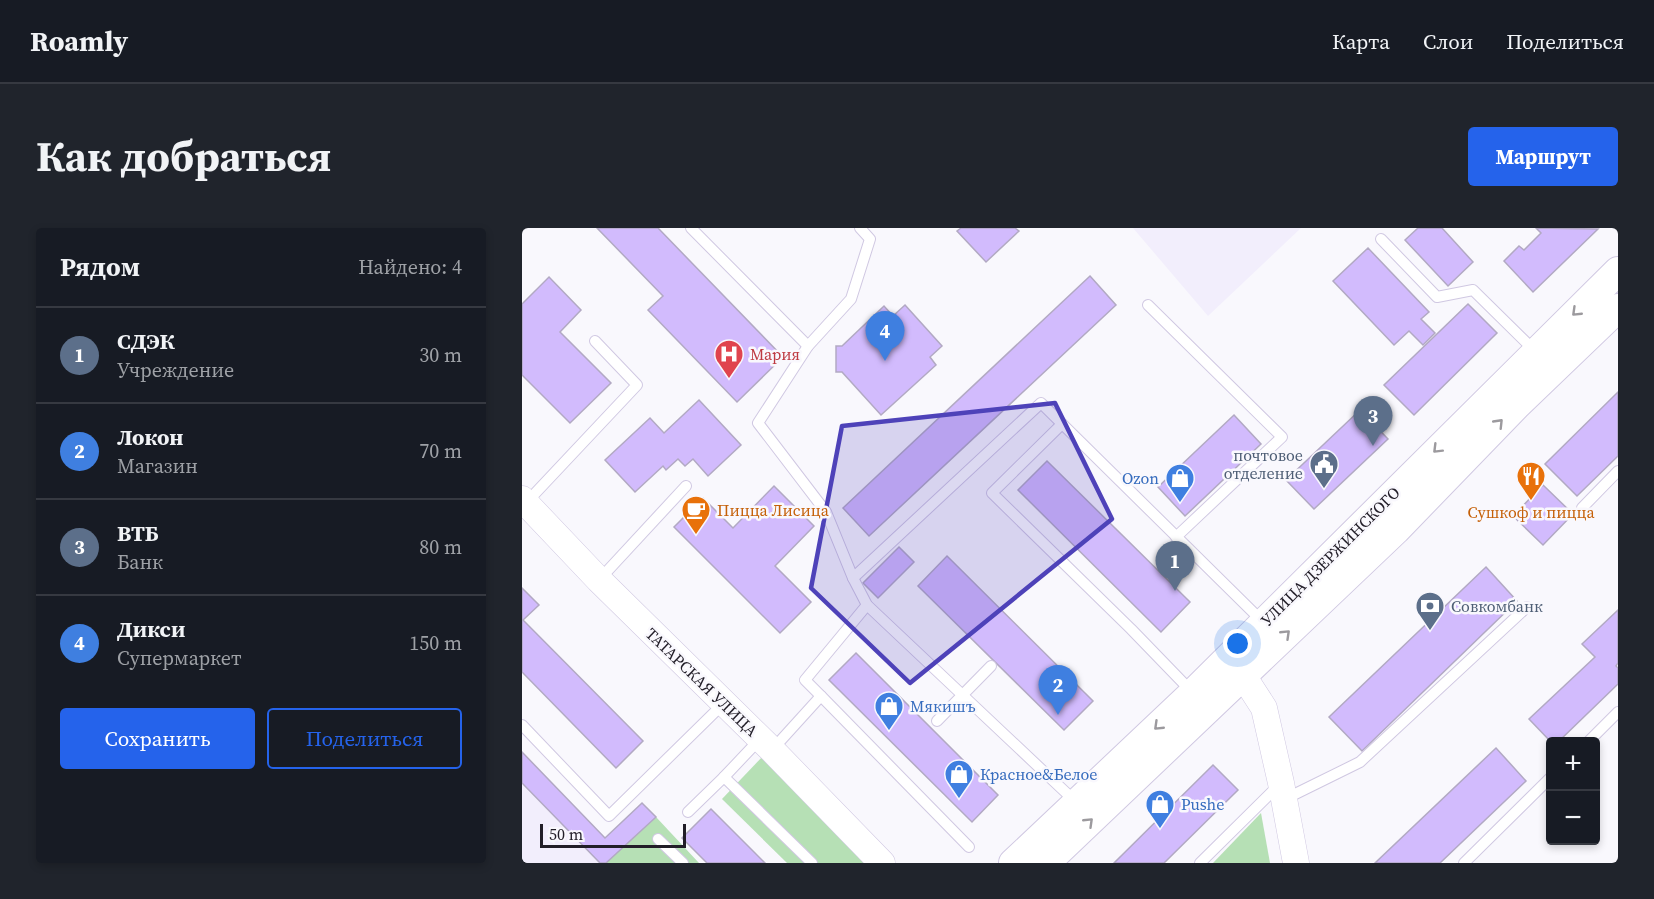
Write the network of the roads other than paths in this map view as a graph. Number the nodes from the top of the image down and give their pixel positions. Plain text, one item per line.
1 (691, 228) edge
2 (860, 228) edge
3 (1381, 239) dead end
4 (1618, 271) edge
5 (1149, 305) dead end
6 (1618, 308) edge
7 (595, 342) dead end
8 (808, 346) junction
9 (1536, 351) junction
10 (1062, 424) junction
11 (1618, 471) edge
12 (686, 486) dead end
13 (524, 501) edge
14 (1582, 508) dead end
15 (1176, 537) junction
16 (853, 578) junction
17 (599, 580) junction
18 (867, 605) junction
19 (1527, 607) dead end
20 (1264, 622) junction
21 (1237, 665) junction
22 (991, 666) dead end
23 (1193, 693) junction
24 (821, 696) junction
25 (962, 696) junction
26 (723, 704) junction
27 (1618, 712) edge
28 (937, 721) dead end
29 (522, 725) edge
30 (1592, 737) edge
31 (766, 744) junction
32 (724, 777) junction
33 (1546, 783) edge
34 (1283, 791) junction
35 (1077, 803) junction
36 (688, 812) dead end
37 (658, 838) dead end
38 (969, 847) dead end
39 (683, 863) edge
40 (812, 863) edge
41 (882, 863) edge
42 (1013, 863) edge
43 (1046, 863) edge
44 (1200, 863) edge
45 (1296, 863) edge
46 (1464, 863) edge

1 - 8 lane
2 - 8 lane
3 - 9 lane
4 -> 9 main road, УЛИЦА ДЗЕРЖИНСКОГО
5 - 15 lane
21 -> 6 main road, УЛИЦА ДЗЕРЖИНСКОГО
7 - 13 lane
8 - 16 lane
9 -> 20 main road, УЛИЦА ДЗЕРЖИНСКОГО
10 - 15 lane
10 - 16 lane
10 - 23 lane
11 - 14 lane
12 - 17 lane
13 - 17 street, ТАТАРСКАЯ УЛИЦА
15 - 20 lane
16 - 18 lane
17 - 26 street, ТАТАРСКАЯ УЛИЦА
18 - 24 lane
18 - 25 lane
19 - 34 lane
20 - 21 main road, УЛИЦА ДЗЕРЖИНСКОГО
21 - 23 main road, УЛИЦА ДЗЕРЖИНСКОГО
21 - 34 street
43 -> 21 main road, УЛИЦА ДЗЕРЖИНСКОГО
22 - 25 lane
23 -> 35 main road, УЛИЦА ДЗЕРЖИНСКОГО
24 - 31 lane
24 - 38 lane
25 - 28 lane
25 - 35 lane
26 - 29 lane
26 - 31 street, ТАТАРСКАЯ УЛИЦА
27 - 30 lane
31 - 32 lane
31 - 41 street, ТАТАРСКАЯ УЛИЦА
32 - 36 lane
32 - 40 lane
33 - 46 lane
34 - 44 lane
34 - 45 street
35 - 42 main road, УЛИЦА ДЗЕРЖИНСКОГО
37 - 39 lane

